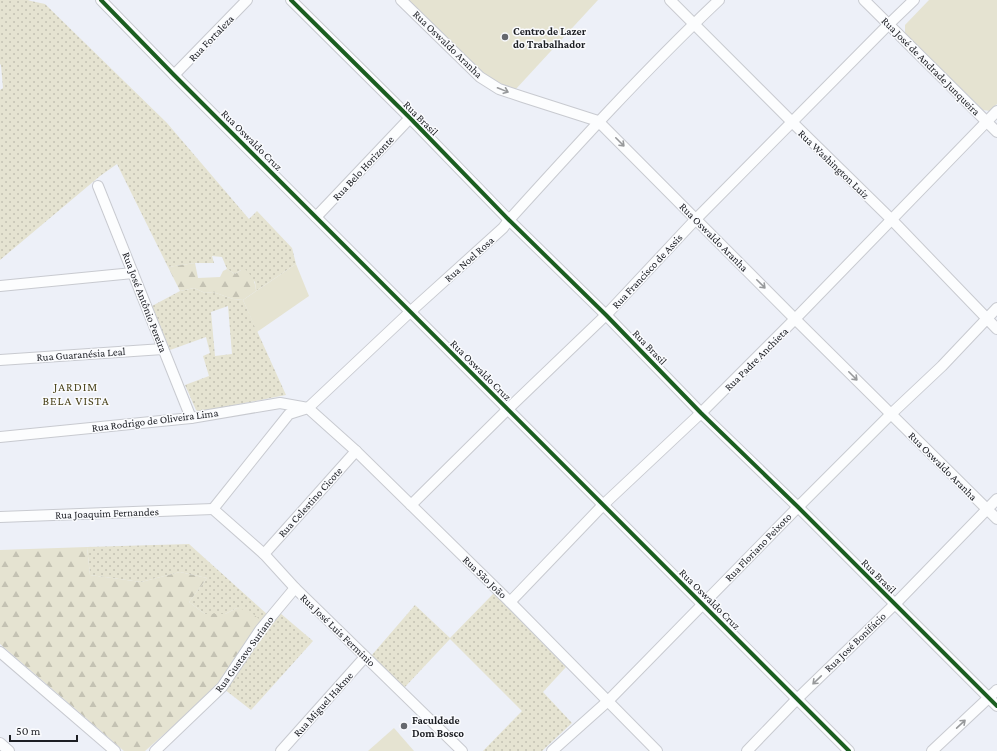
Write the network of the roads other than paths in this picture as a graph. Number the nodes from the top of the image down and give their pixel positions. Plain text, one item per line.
1 (101, 0) edge
2 (247, 0) edge
3 (291, 0) edge
4 (401, 0) edge
5 (670, 0) edge
6 (719, 0) edge
7 (864, 0) edge
8 (914, 0) edge
9 (694, 23) junction
10 (889, 24) junction
11 (174, 75) junction
12 (997, 111) edge
13 (410, 118) junction
14 (598, 121) junction
15 (792, 122) junction
16 (987, 122) junction
17 (997, 132) edge
18 (98, 186) dead end
19 (316, 217) junction
20 (696, 218) junction
21 (509, 220) junction
22 (892, 220) junction
23 (134, 273) junction
24 (0, 286) edge
25 (997, 308) edge
26 (410, 312) junction
27 (606, 315) junction
28 (795, 319) junction
29 (987, 319) junction
30 (997, 329) edge
31 (163, 349) junction
32 (0, 360) edge
33 (308, 408) junction
34 (508, 409) junction
35 (702, 413) junction
36 (891, 414) junction
37 (191, 418) junction
38 (0, 437) edge
39 (356, 450) junction
40 (997, 499) edge
41 (411, 505) junction
42 (603, 505) junction
43 (798, 507) junction
44 (213, 509) junction
45 (987, 509) junction
46 (0, 517) edge
47 (997, 519) edge
48 (264, 554) junction
49 (295, 588) junction
50 (510, 602) junction
51 (703, 604) junction
52 (895, 604) junction
53 (0, 652) edge
54 (365, 657) junction
55 (997, 690) edge
56 (989, 698) junction
57 (797, 699) junction
58 (608, 701) junction
59 (997, 706) edge
60 (0, 743) edge
61 (10, 751) edge
62 (114, 751) edge
63 (155, 751) edge
64 (281, 751) edge
65 (462, 751) edge
66 (552, 751) edge
67 (657, 751) edge
68 (747, 751) edge
69 (849, 751) edge
70 (932, 751) edge

1 - 11 street, Rua Oswaldo Cruz
2 - 11 street, Rua Fortaleza
3 - 13 street, Rua Brasil
4 -> 14 street, Rua Oswaldo Aranha
5 - 9 street, Rua Washington Luiz
6 - 9 street, Rua Noel Rosa
7 - 10 street, Rua José de Andrade Junqueira
8 - 10 street, Rua Francisco de Assis
9 - 14 street, Rua Noel Rosa
9 - 15 street, Rua Washington Luiz
10 - 15 street, Rua Francisco de Assis
10 - 16 street, Rua José de Andrade Junqueira
11 - 19 street, Rua Oswaldo Cruz
12 - 16 street, Rua Padre Anchieta
13 - 19 street, Rua Belo Horizonte
13 - 21 street, Rua Brasil
14 -> 20 street, Rua Oswaldo Aranha
14 - 21 street, Rua Noel Rosa
15 - 20 street, Rua Francisco de Assis
15 - 22 street, Rua Washington Luiz
16 - 17 street, Rua José de Andrade Junqueira
16 - 22 street, Rua Padre Anchieta
18 - 23 street, Rua José Antônio Pereira
19 - 26 street, Rua Oswaldo Cruz
20 - 27 street, Rua Francisco de Assis
20 -> 28 street, Rua Oswaldo Aranha
21 - 26 street, Rua Noel Rosa
21 - 27 street, Rua Brasil
22 - 28 street, Rua Padre Anchieta
22 - 29 street, Rua Washington Luiz
23 - 24 street
23 - 31 street, Rua José Antônio Pereira
25 - 29 street, Rua Floriano Peixoto
26 - 33 street, Rua Noel Rosa
26 - 34 street, Rua Oswaldo Cruz
27 - 34 street, Rua Francisco de Assis
27 - 35 street, Rua Brasil
28 - 35 street, Rua Padre Anchieta
28 -> 36 street, Rua Oswaldo Aranha
29 - 30 street, Rua Washington Luiz
29 - 36 street, Rua Floriano Peixoto
31 - 32 street, Rua Guaranésia Leal
31 - 37 street, Rua José Antônio Pereira
33 - 37 street, Rua Rodrigo de Oliveira Lima
33 - 39 street, Rua São João
33 - 44 street, Rua Noel Rosa
34 - 41 street, Rua Francisco de Assis
34 - 42 street, Rua Oswaldo Cruz
35 - 42 street, Rua Padre Anchieta
35 - 43 street, Rua Brasil
36 - 43 street, Rua Floriano Peixoto
36 - 45 street, Rua Oswaldo Aranha
37 - 38 street, Rua Rodrigo de Oliveira Lima
39 - 41 street, Rua São João
39 - 48 street, Rua Celestino Cicote
40 - 45 street, Rua José Bonifácio
41 - 50 street, Rua São João
42 - 50 street, Rua Padre Anchieta
42 - 51 street, Rua Oswaldo Cruz
43 - 51 street, Rua Floriano Peixoto
43 - 52 street, Rua Brasil
44 - 46 street, Rua Joaquim Fernandes
44 - 48 street, Rua José Luis Ferminio
45 - 47 street, Rua Oswaldo Aranha
45 - 52 street, Rua José Bonifácio
48 - 49 street, Rua José Luis Ferminio
49 - 54 street, Rua José Luis Ferminio
49 - 63 street, Rua Gustavo Suriano
50 - 58 street, Rua São João
51 - 57 street, Rua Oswaldo Cruz
51 - 58 street, Rua Floriano Peixoto
52 - 56 street, Rua Brasil
52 -> 57 street, Rua José Bonifácio
53 - 62 street
54 - 64 street, Rua Miguel Hakme
54 - 65 street, Rua José Luis Ferminio
55 - 56 street
56 - 59 street, Rua Brasil
70 -> 56 street
57 - 68 street, Rua José Bonifácio
57 - 69 street, Rua Oswaldo Cruz
58 - 66 street, Rua Floriano Peixoto
58 - 67 street, Rua São João
60 - 61 street

